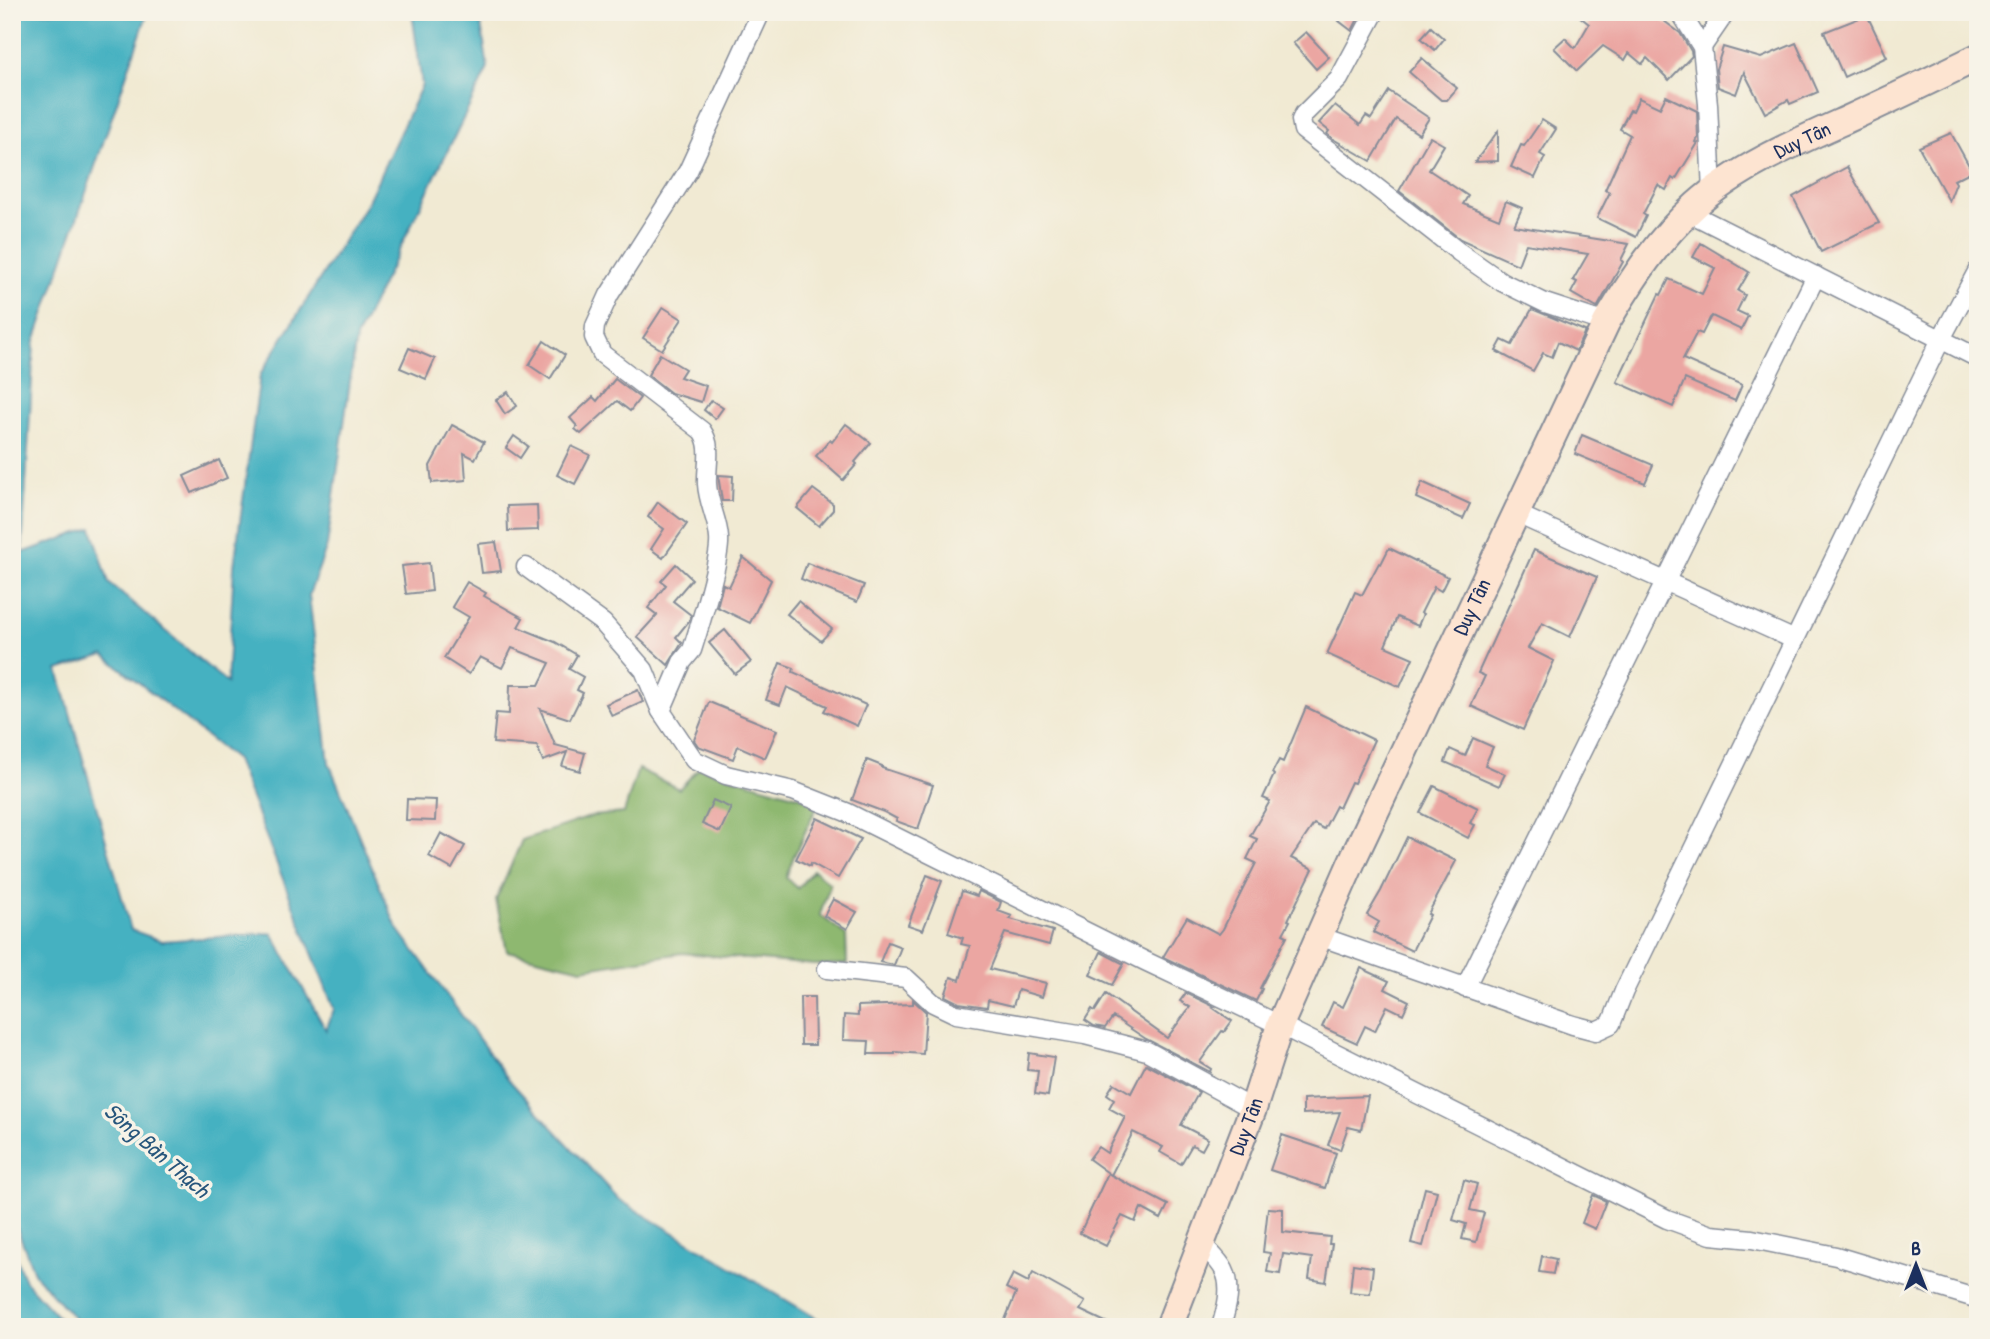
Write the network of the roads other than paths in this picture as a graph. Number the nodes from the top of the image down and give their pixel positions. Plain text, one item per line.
1 (761, 12) edge
2 (1375, 12) edge
3 (1680, 12) edge
4 (1726, 12) edge
5 (1702, 47) junction
6 (1978, 57) edge
7 (1712, 192) junction
8 (1688, 212) junction
9 (1978, 270) edge
10 (1816, 276) junction
11 (1606, 323) junction
12 (1941, 339) junction
13 (1978, 358) edge
14 (1517, 514) junction
15 (526, 567) dead end
16 (1664, 580) junction
17 (1795, 640) junction
18 (661, 711) junction
19 (1319, 936) junction
20 (827, 970) dead end
21 (1465, 988) junction
22 (1280, 1025) junction
23 (1253, 1109) junction
24 (1202, 1243) junction
25 (1978, 1299) edge
26 (1169, 1327) edge
27 (1221, 1327) edge

1 - 18 street
2 - 11 street
3 - 5 street
4 - 5 street
5 - 7 street
6 - 7 street, Duy Tân
7 - 8 street, Duy Tân
8 - 10 street
8 - 11 street, Duy Tân
9 - 12 street
10 - 12 street
10 - 16 street
11 - 14 street, Duy Tân
12 - 13 street
12 - 17 street
14 - 16 street
14 - 19 street, Duy Tân
15 - 18 street
16 - 17 street
16 - 21 street
17 - 21 street
18 - 22 street
19 - 21 street
19 - 22 street, Duy Tân
20 - 23 street
22 - 23 street, Duy Tân
22 - 25 street
23 - 24 street, Duy Tân
24 - 26 street, Duy Tân
24 - 27 street

